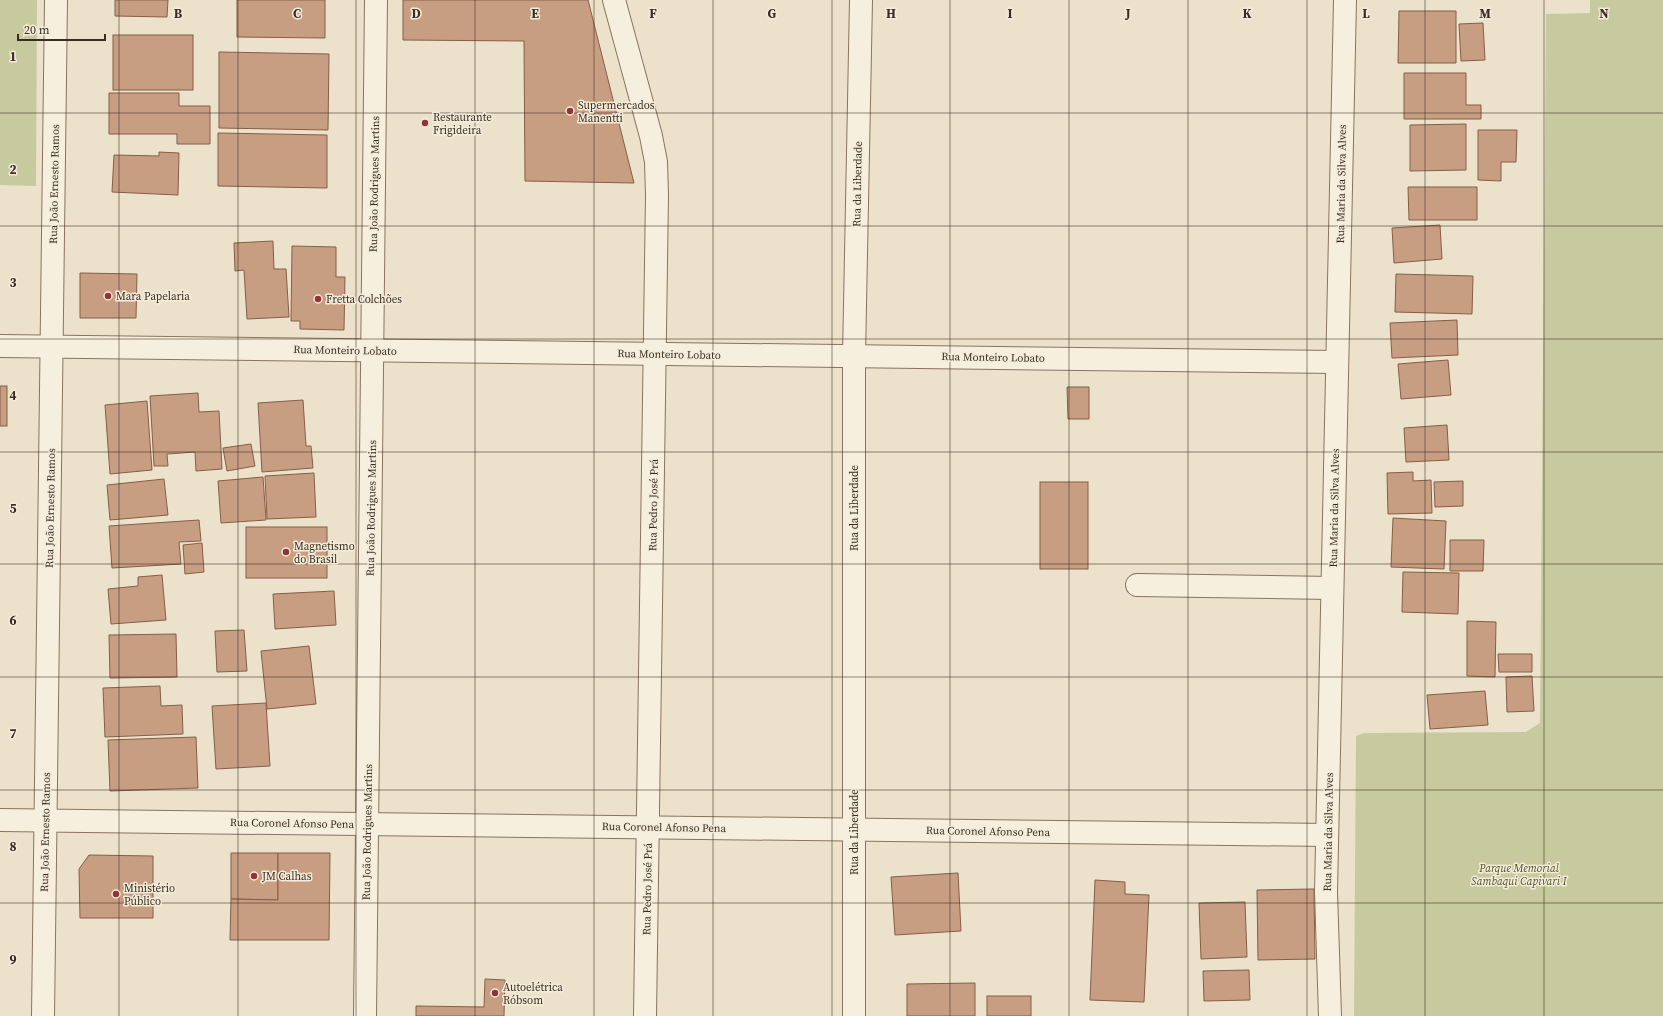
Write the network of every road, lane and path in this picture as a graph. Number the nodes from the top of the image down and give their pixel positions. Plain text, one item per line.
1 (56, 0) edge
2 (376, 0) edge
3 (614, 0) edge
4 (861, 0) edge
5 (1345, 0) edge
6 (0, 346) edge
7 (52, 346) junction
8 (373, 350) junction
9 (655, 353) junction
10 (854, 356) junction
11 (1337, 362) junction
12 (1136, 585) dead end
13 (1332, 588) junction
14 (0, 820) edge
15 (46, 820) junction
16 (368, 824) junction
17 (648, 827) junction
18 (854, 830) junction
19 (1327, 835) junction
20 (43, 1016) edge
21 (365, 1016) edge
22 (645, 1016) edge
23 (854, 1016) edge
24 (1330, 1016) edge

1 - 7 street, Rua João Ernesto Ramos
2 - 8 street, Rua João Rodrigues Martins
3 - 9 street, Rua Pedro José Prá
4 - 10 street, Rua da Liberdade
5 - 11 street, Rua Maria da Silva Alves
6 - 7 street, Rua Monteiro Lobato
7 - 8 street, Rua Monteiro Lobato
7 - 15 street, Rua João Ernesto Ramos
8 - 9 street, Rua Monteiro Lobato
8 - 16 street, Rua João Rodrigues Martins
9 - 10 street, Rua Monteiro Lobato
9 - 17 street, Rua Pedro José Prá
10 - 11 street, Rua Monteiro Lobato
10 - 18 street, Rua da Liberdade
11 - 13 street, Rua Maria da Silva Alves
12 - 13 street
13 - 19 street, Rua Maria da Silva Alves
14 - 15 street, Rua Coronel Afonso Pena
15 - 16 street, Rua Coronel Afonso Pena
15 - 20 street, Rua João Ernesto Ramos
16 - 17 street, Rua Coronel Afonso Pena
16 - 21 street, Rua João Rodrigues Martins
17 - 18 street, Rua Coronel Afonso Pena
17 - 22 street, Rua Pedro José Prá
18 - 19 street, Rua Coronel Afonso Pena
18 - 23 street, Rua da Liberdade
19 - 24 street, Rua Maria da Silva Alves

